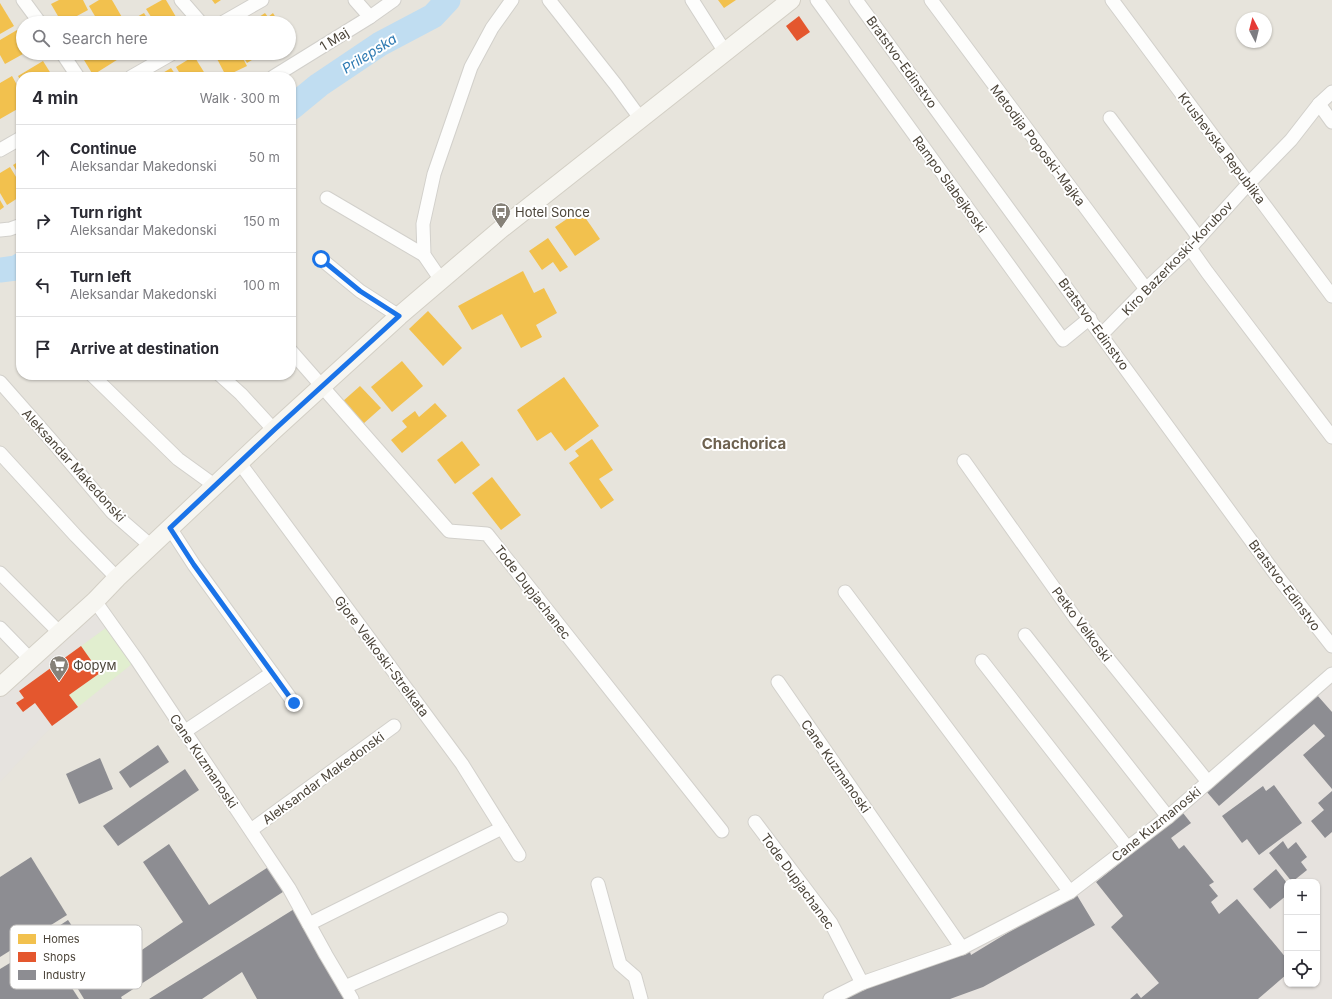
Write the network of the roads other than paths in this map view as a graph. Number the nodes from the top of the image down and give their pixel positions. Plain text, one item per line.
1 (23, 0) edge
2 (181, 0) edge
3 (262, 0) edge
4 (355, 0) edge
5 (394, 0) edge
6 (512, 0) edge
7 (548, 0) edge
8 (692, 0) edge
9 (791, 0) edge
10 (817, 0) edge
11 (856, 0) edge
12 (931, 0) edge
13 (1112, 0) edge
14 (35, 16) edge
15 (195, 16) edge
16 (234, 16) edge
17 (370, 17) junction
18 (726, 52) junction
19 (67, 60) edge
20 (161, 60) edge
21 (75, 72) edge
22 (141, 72) edge
23 (281, 72) edge
24 (1332, 92) edge
25 (1319, 104) junction
26 (640, 118) junction
27 (1110, 118) dead end
28 (1332, 122) edge
29 (16, 141) edge
30 (0, 150) edge
31 (1249, 183) junction
32 (327, 198) dead end
33 (16, 226) edge
34 (0, 230) edge
35 (1199, 238) junction
36 (1190, 248) junction
37 (424, 255) junction
38 (321, 259) dead end
39 (441, 280) junction
40 (1146, 289) junction
41 (1332, 296) edge
42 (399, 316) junction
43 (1090, 318) junction
44 (1102, 334) junction
45 (296, 357) edge
46 (97, 380) edge
47 (226, 380) edge
48 (0, 382) edge
49 (322, 386) junction
50 (274, 430) junction
51 (1332, 438) edge
52 (0, 453) edge
53 (964, 461) dead end
54 (239, 462) junction
55 (214, 485) junction
56 (170, 528) junction
57 (151, 546) junction
58 (0, 573) edge
59 (117, 578) junction
60 (845, 592) dead end
61 (95, 601) junction
62 (0, 628) edge
63 (60, 633) junction
64 (1025, 635) dead end
65 (1332, 646) edge
66 (30, 659) junction
67 (982, 661) dead end
68 (272, 673) junction
69 (1332, 674) edge
70 (778, 682) dead end
71 (0, 687) edge
72 (294, 703) dead end
73 (394, 726) dead end
74 (184, 732) junction
75 (1208, 782) junction
76 (1168, 817) junction
77 (755, 822) dead end
78 (502, 828) junction
79 (251, 830) junction
80 (722, 831) dead end
81 (1127, 847) junction
82 (519, 855) dead end
83 (598, 884) dead end
84 (1070, 892) junction
85 (501, 919) dead end
86 (309, 924) junction
87 (962, 948) junction
88 (862, 983) junction
89 (345, 987) junction
90 (352, 999) edge
91 (641, 999) edge
92 (830, 999) edge

1 - 14 street
2 - 15 street
3 - 16 street
4 - 17 street
5 - 17 street, 1 Maj
6 - 37 street
7 - 26 street
8 - 18 street
9 - 18 street
10 - 43 street, Rampo Slabejkoski
11 - 43 street, Bratstvo-Edinstvo
12 - 40 street, Metodija Poposki-Majka
13 - 31 street, Krushevska Republika
17 - 23 street, 1 Maj
18 - 26 street
19 - 21 street
20 - 22 street
24 - 25 street, Kiro Bazerkoski-Korubov
25 - 28 street
25 - 31 street, Kiro Bazerkoski-Korubov
26 - 39 street
27 - 35 street
29 - 30 street
31 - 35 street, Kiro Bazerkoski-Korubov
31 - 41 street, Krushevska Republika
32 - 37 street
33 - 34 street
35 - 36 street, Kiro Bazerkoski-Korubov
36 - 40 street, Kiro Bazerkoski-Korubov
36 - 51 street
37 - 39 street
38 - 42 street
39 - 42 street
40 - 44 street, Kiro Bazerkoski-Korubov
42 - 49 street
43 - 44 street, Bratstvo-Edinstvo
44 - 65 street, Bratstvo-Edinstvo
45 - 49 street
46 - 55 street
47 - 50 street
48 - 57 street, Aleksandar Makedonski
49 - 50 street
49 - 80 street, Tode Dupjachanec
50 - 54 street
52 - 59 street
53 - 75 street, Petko Velkoski
54 - 55 street
54 - 78 street, Gjore Velkoski-Strelkata
55 - 56 street
56 - 57 street
56 - 68 street
57 - 59 street
58 - 63 street
59 - 61 street
60 - 84 street
61 - 63 street
61 - 74 street, Cane Kuzmanoski
62 - 66 street
63 - 66 street
64 - 76 street
66 - 71 street
67 - 81 street
68 - 72 street
68 - 74 street
69 - 75 street, Cane Kuzmanoski
70 - 87 street, Cane Kuzmanoski
73 - 79 street, Aleksandar Makedonski
74 - 79 street, Cane Kuzmanoski
75 - 76 street, Cane Kuzmanoski
76 - 81 street, Cane Kuzmanoski
77 - 88 street, Tode Dupjachanec
78 - 82 street, Gjore Velkoski-Strelkata
78 - 86 street
79 - 86 street, Cane Kuzmanoski
81 - 84 street, Cane Kuzmanoski
83 - 91 street
84 - 87 street, Cane Kuzmanoski
85 - 89 street
86 - 89 street, Cane Kuzmanoski
87 - 88 street, Cane Kuzmanoski
88 - 92 street, Cane Kuzmanoski
89 - 90 street, Cane Kuzmanoski

